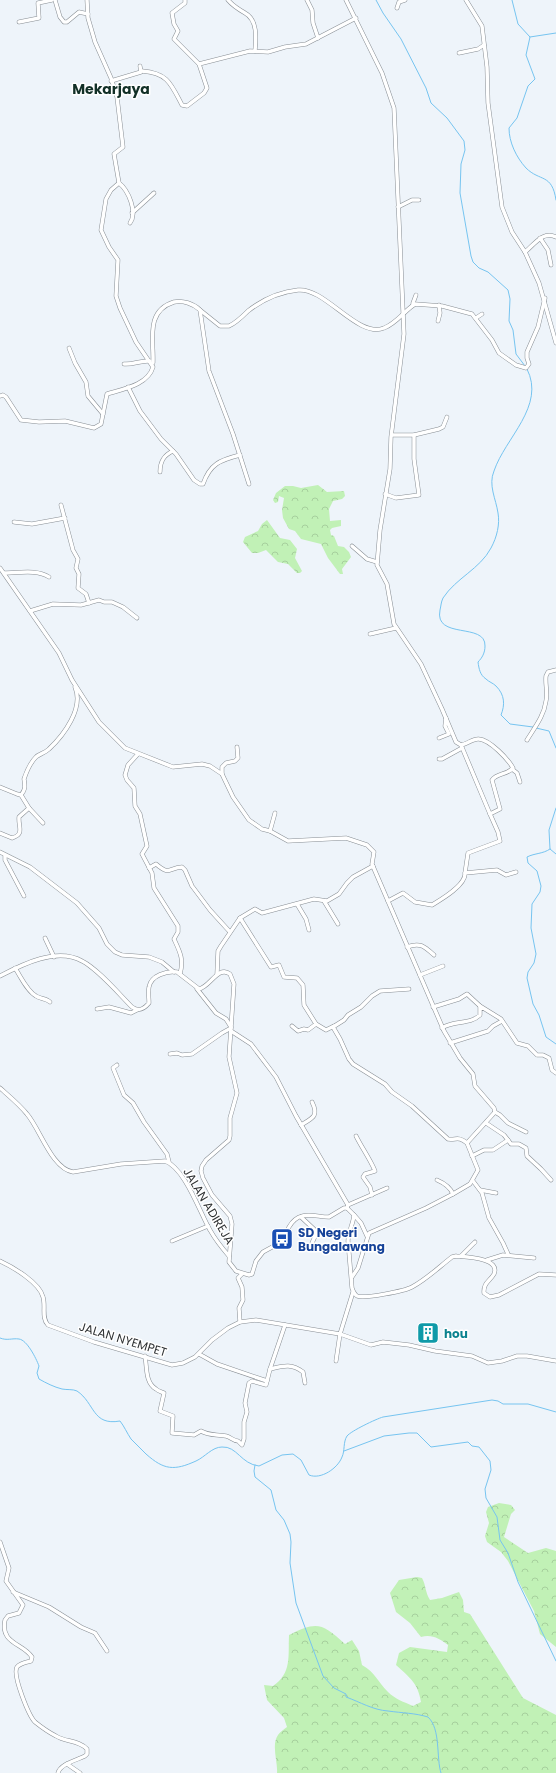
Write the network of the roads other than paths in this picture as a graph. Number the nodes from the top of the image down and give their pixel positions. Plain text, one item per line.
1 (52, 0) edge
2 (55, 0) edge
3 (87, 0) edge
4 (185, 0) edge
5 (228, 0) edge
6 (308, 0) edge
7 (346, 0) edge
8 (405, 0) edge
9 (466, 0) edge
10 (397, 8) dead end
11 (88, 14) junction
12 (356, 18) junction
13 (19, 22) dead end
14 (318, 38) junction
15 (484, 45) junction
16 (255, 51) junction
17 (459, 53) dead end
18 (199, 64) junction
19 (140, 66) dead end
20 (142, 71) junction
21 (111, 81) junction
22 (118, 183) junction
23 (154, 194) dead end
24 (419, 200) dead end
25 (398, 207) junction
26 (132, 213) junction
27 (130, 223) dead end
28 (556, 237) edge
29 (540, 238) junction
30 (525, 252) junction
31 (551, 265) dead end
32 (416, 296) dead end
33 (545, 298) junction
34 (413, 305) junction
35 (439, 305) junction
36 (200, 310) junction
37 (482, 314) dead end
38 (403, 315) junction
39 (476, 318) junction
40 (438, 321) dead end
41 (556, 343) edge
42 (69, 348) dead end
43 (151, 363) junction
44 (124, 364) dead end
45 (128, 387) junction
46 (0, 396) edge
47 (103, 414) junction
48 (447, 417) dead end
49 (392, 435) junction
50 (414, 435) junction
51 (173, 451) junction
52 (240, 455) junction
53 (160, 472) dead end
54 (249, 484) dead end
55 (385, 494) junction
56 (61, 505) dead end
57 (65, 518) junction
58 (14, 522) dead end
59 (352, 546) dead end
60 (377, 562) junction
61 (0, 568) edge
62 (4, 573) junction
63 (49, 577) dead end
64 (89, 603) junction
65 (30, 610) junction
66 (137, 618) dead end
67 (396, 628) junction
68 (370, 634) dead end
69 (556, 670) edge
70 (72, 680) junction
71 (446, 717) junction
72 (439, 738) dead end
73 (527, 740) dead end
74 (237, 747) dead end
75 (462, 747) junction
76 (138, 754) junction
77 (440, 759) dead end
78 (512, 769) junction
79 (222, 774) junction
80 (520, 782) dead end
81 (0, 787) edge
82 (21, 795) junction
83 (29, 808) junction
84 (275, 813) dead end
85 (490, 814) junction
86 (43, 823) dead end
87 (270, 830) junction
88 (0, 834) edge
89 (0, 852) edge
90 (5, 856) junction
91 (373, 866) junction
92 (149, 868) junction
93 (516, 872) dead end
94 (465, 873) junction
95 (24, 896) dead end
96 (324, 901) junction
97 (388, 901) junction
98 (297, 904) junction
99 (240, 918) junction
100 (338, 924) dead end
101 (309, 930) dead end
102 (230, 932) junction
103 (45, 938) dead end
104 (407, 946) junction
105 (434, 955) dead end
106 (54, 957) junction
107 (443, 966) dead end
108 (15, 968) junction
109 (174, 972) junction
110 (180, 974) junction
111 (217, 974) junction
112 (420, 975) junction
113 (0, 976) edge
114 (197, 988) junction
115 (409, 989) dead end
116 (50, 1002) dead end
117 (480, 1006) junction
118 (433, 1007) junction
119 (97, 1009) dead end
120 (137, 1010) junction
121 (502, 1021) junction
122 (316, 1024) junction
123 (292, 1026) dead end
124 (334, 1026) junction
125 (442, 1028) junction
126 (231, 1029) junction
127 (450, 1043) junction
128 (170, 1054) dead end
129 (117, 1065) dead end
130 (556, 1074) edge
131 (0, 1088) edge
132 (312, 1102) dead end
133 (495, 1112) junction
134 (486, 1123) junction
135 (302, 1125) junction
136 (526, 1132) dead end
137 (356, 1136) dead end
138 (508, 1140) junction
139 (467, 1144) junction
140 (472, 1156) junction
141 (168, 1162) junction
142 (437, 1180) dead end
143 (551, 1180) dead end
144 (473, 1181) junction
145 (387, 1188) dead end
146 (480, 1190) junction
147 (496, 1193) dead end
148 (453, 1194) junction
149 (372, 1195) junction
150 (348, 1207) junction
151 (354, 1215) junction
152 (301, 1217) junction
153 (208, 1226) junction
154 (367, 1236) junction
155 (172, 1241) dead end
156 (475, 1242) dead end
157 (312, 1243) dead end
158 (508, 1254) junction
159 (228, 1256) junction
160 (460, 1256) junction
161 (534, 1258) dead end
162 (487, 1260) junction
163 (0, 1261) edge
164 (242, 1274) junction
165 (556, 1275) edge
166 (352, 1277) junction
167 (353, 1292) junction
168 (240, 1322) junction
169 (285, 1325) junction
170 (340, 1334) junction
171 (199, 1354) junction
172 (145, 1356) junction
173 (336, 1361) dead end
174 (556, 1361) edge
175 (270, 1369) junction
176 (267, 1382) junction
177 (305, 1383) dead end
178 (0, 1542) edge
179 (12, 1592) junction
180 (107, 1651) dead end
181 (67, 1764) junction
182 (58, 1773) edge
183 (80, 1773) edge

1 - 13 street
2 - 11 street
3 - 11 street
4 - 18 street
5 - 16 street
6 - 14 street
7 - 12 street
8 - 10 street
9 - 15 street
11 - 21 street
12 - 14 street
12 - 25 street
14 - 16 street
15 - 17 street
15 - 30 street
16 - 18 street
18 - 20 street
19 - 20 street
20 - 21 street
21 - 22 street
22 - 26 street
22 - 43 street
23 - 26 street
24 - 25 street
25 - 38 street
26 - 27 street
28 - 29 street
29 - 30 street
29 - 31 street
30 - 33 street
32 - 34 street
33 - 39 street
33 - 41 street
34 - 35 street
34 - 38 street
35 - 39 street
35 - 40 street
36 - 38 street
36 - 43 street
36 - 52 street
37 - 39 street
38 - 49 street
42 - 47 street
43 - 44 street
43 - 45 street
45 - 47 street
45 - 51 street
46 - 47 street
48 - 50 street
49 - 50 street
49 - 55 street
50 - 55 street
51 - 52 street
51 - 53 street
52 - 54 street
55 - 60 street
56 - 57 street
57 - 58 street
57 - 64 street
59 - 60 street
60 - 67 street
61 - 62 street
62 - 63 street
62 - 65 street
64 - 65 street
64 - 66 street
65 - 70 street
67 - 68 street
67 - 71 street
69 - 73 street
70 - 76 street
70 - 82 street
71 - 72 street
71 - 75 street
74 - 79 street
75 - 77 street
75 - 78 street
75 - 85 street
76 - 79 street
76 - 92 street
78 - 80 street
78 - 85 street
79 - 87 street
81 - 82 street
82 - 83 street
83 - 86 street
83 - 88 street
84 - 87 street
85 - 94 street
87 - 91 street
89 - 90 street
90 - 95 street
90 - 109 street
91 - 96 street
91 - 97 street
92 - 102 street
92 - 110 street
93 - 94 street
94 - 97 street
96 - 98 street
96 - 100 street
97 - 104 street
98 - 99 street
98 - 101 street
99 - 102 street
99 - 122 street
102 - 111 street
103 - 106 street
104 - 105 street
104 - 112 street
106 - 108 street
106 - 120 street
107 - 112 street
108 - 113 street
108 - 116 street
109 - 110 street
109 - 120 street
110 - 114 street
111 - 114 street
111 - 126 street
112 - 118 street
114 - 126 street
115 - 124 street
117 - 118 street
117 - 121 street
117 - 125 street
118 - 125 street
119 - 120 street
121 - 127 street
121 - 130 street
122 - 123 street
122 - 124 street
124 - 139 street
125 - 127 street
126 - 128 street
126 - 135 street
126 - 159 street
127 - 133 street
129 - 141 street
131 - 141 street, JALAN ADIREJA
132 - 135 street
133 - 134 street
133 - 136 street
134 - 138 street
134 - 139 street
135 - 150 street
137 - 149 street
138 - 140 street
138 - 143 street
139 - 140 street
140 - 144 street
141 - 153 street, JALAN ADIREJA
142 - 148 street
144 - 146 street
144 - 148 street
145 - 149 street
146 - 147 street
146 - 158 street
148 - 154 street
149 - 150 street
150 - 151 street
150 - 152 street
151 - 154 street
151 - 166 street
152 - 157 street
152 - 164 street
153 - 155 street
153 - 159 street, JALAN ADIREJA
154 - 166 street
156 - 160 street
158 - 161 street
158 - 162 street
159 - 164 street, JALAN ADIREJA
160 - 162 street
160 - 167 street
162 - 165 street
163 - 172 street, JALAN NYEMPET
164 - 168 street
166 - 167 street
167 - 170 street
168 - 169 street, JALAN NYEMPET
168 - 171 street, JALAN NYEMPET
169 - 170 street, JALAN NYEMPET
169 - 175 street
170 - 173 street
170 - 174 street, JALAN NYEMPET
171 - 172 street, JALAN NYEMPET
171 - 176 street
172 - 176 street
175 - 176 street
175 - 177 street
178 - 179 street
179 - 180 street
179 - 181 street
181 - 182 street
181 - 183 street

